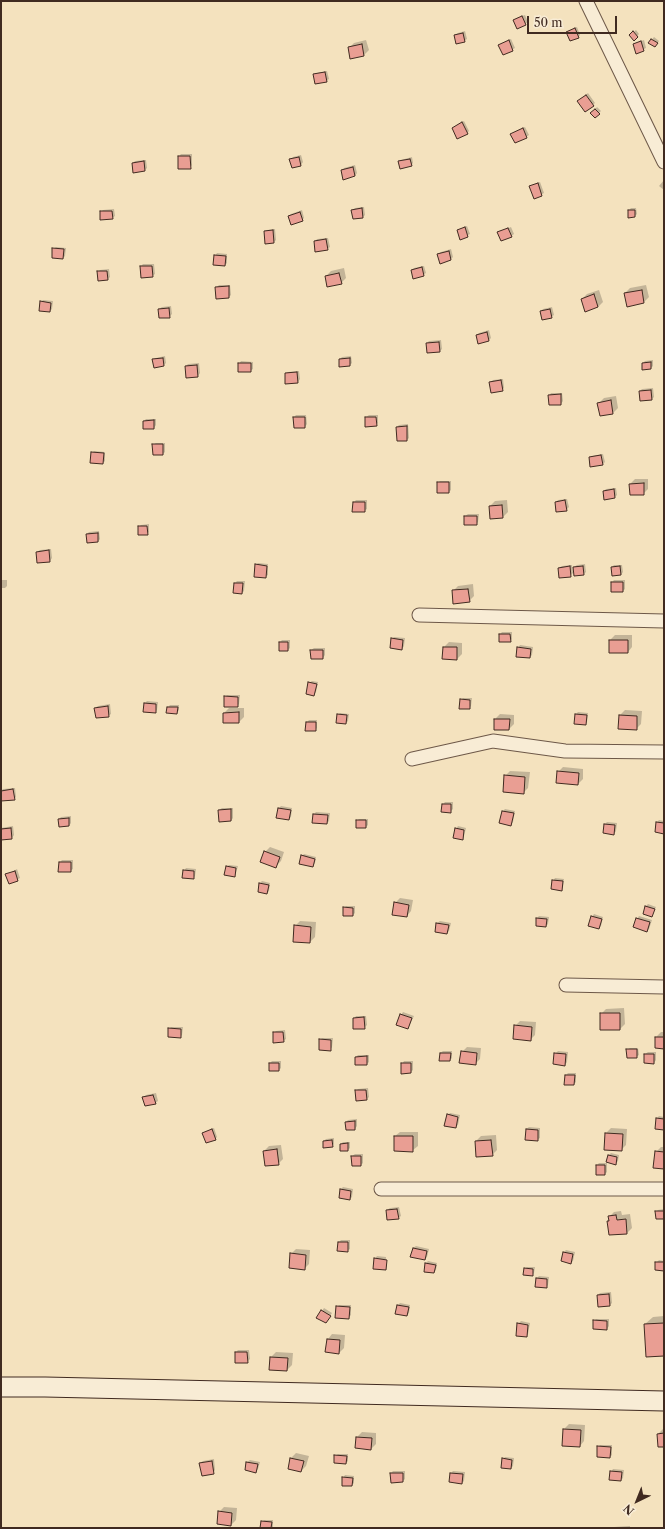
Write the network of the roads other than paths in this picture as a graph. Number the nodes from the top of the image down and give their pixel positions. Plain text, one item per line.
1 (586, 1) edge
2 (664, 162) edge
3 (419, 614) dead end
4 (664, 621) edge
5 (664, 752) edge
6 (412, 759) dead end
7 (566, 985) dead end
8 (664, 987) edge
9 (381, 1189) dead end
10 (664, 1189) edge
11 (1, 1387) edge
12 (664, 1401) edge

1 - 2 street
3 - 4 street
5 - 6 street
7 - 8 street
9 - 10 street
11 - 12 main road

